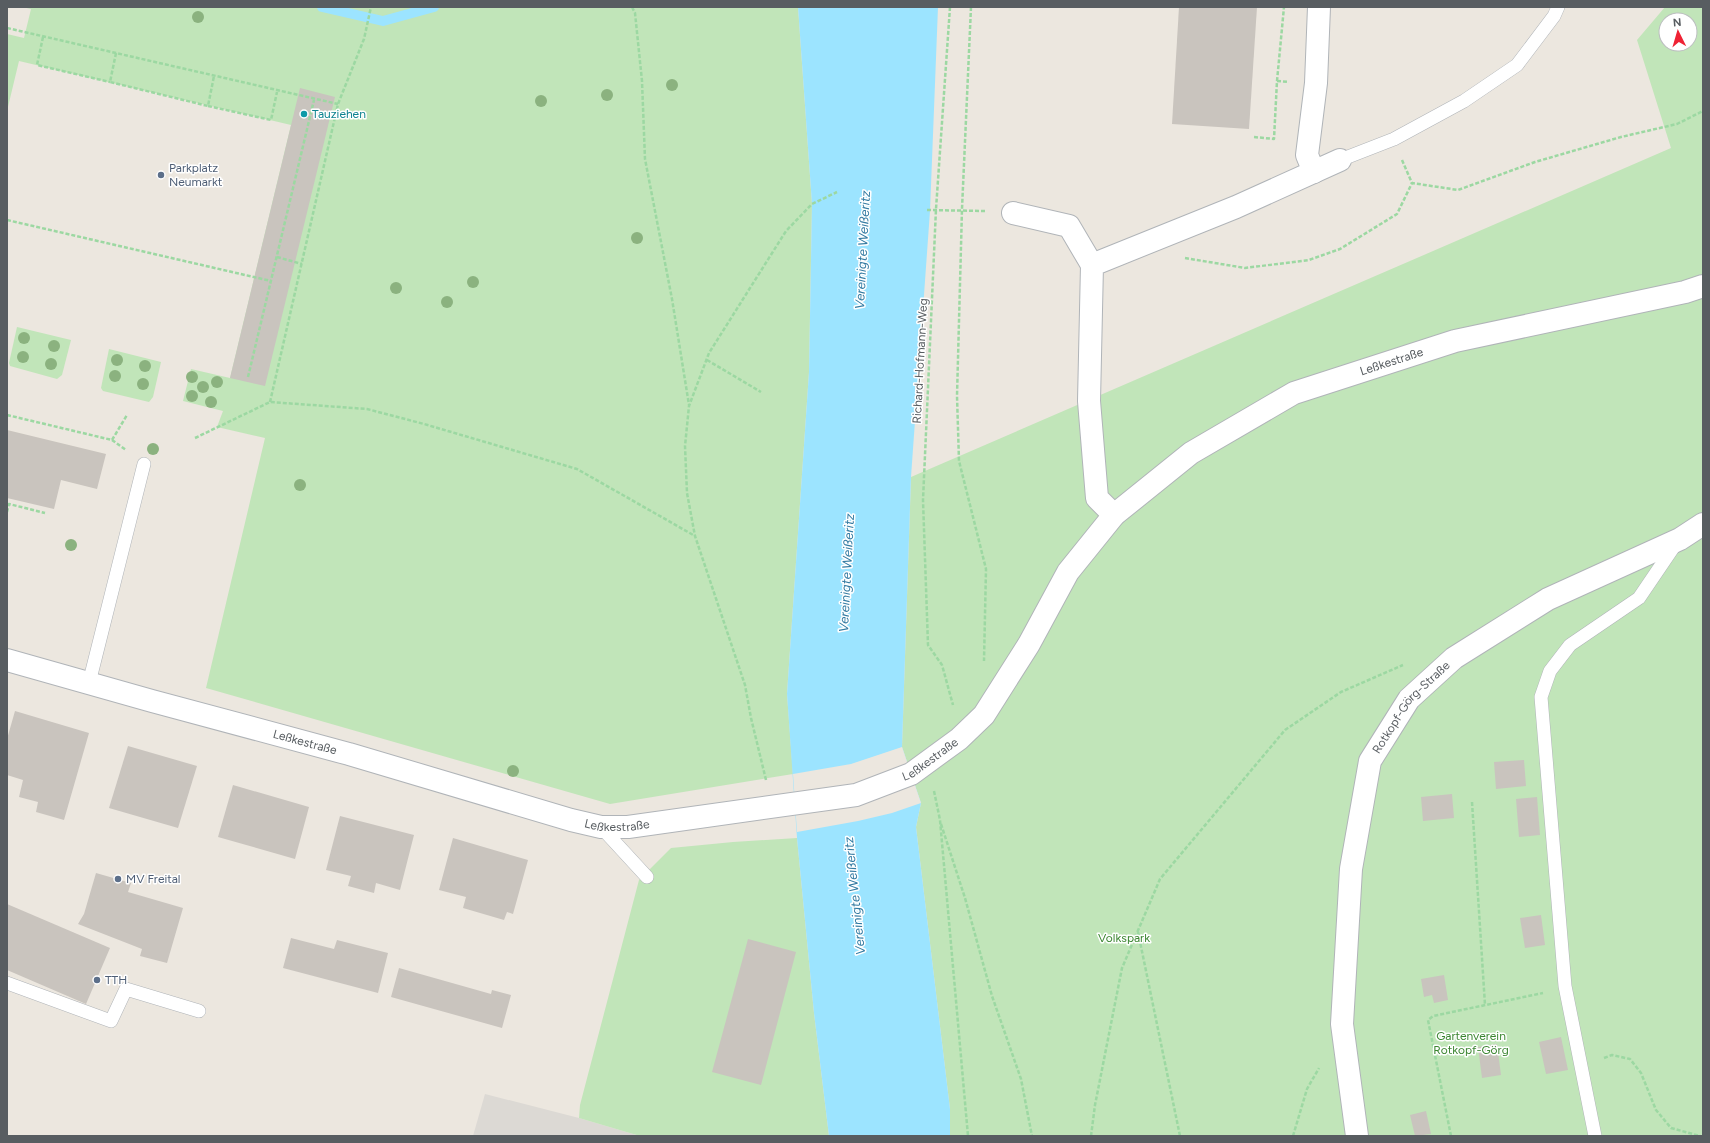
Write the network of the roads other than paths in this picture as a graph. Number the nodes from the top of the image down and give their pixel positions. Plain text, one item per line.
1 (1319, 7) edge
2 (1558, 7) edge
3 (1340, 160) joint
4 (1314, 172) junction
5 (1013, 213) road end
6 (1092, 265) junction
7 (1703, 286) edge
8 (144, 464) dead end
9 (1114, 514) junction
10 (1703, 524) edge
11 (1680, 539) junction
12 (7, 660) edge
13 (89, 683) junction
14 (600, 827) junction
15 (647, 877) dead end
16 (7, 983) edge
17 (198, 1011) dead end
18 (1357, 1136) edge
19 (1595, 1136) edge

1 - 4 street
2 - 3 lane
3 - 4 street
4 - 6 street
5 - 6 street
6 - 9 street
7 - 9 street, Leßkestraße
8 - 13 lane
9 - 14 street, Leßkestraße
10 - 11 street, Rotkopf-Görg-Straße
11 - 18 street, Rotkopf-Görg-Straße
11 - 19 lane
12 - 13 street, Leßkestraße
13 - 14 street, Leßkestraße
14 - 15 lane
16 - 17 lane

